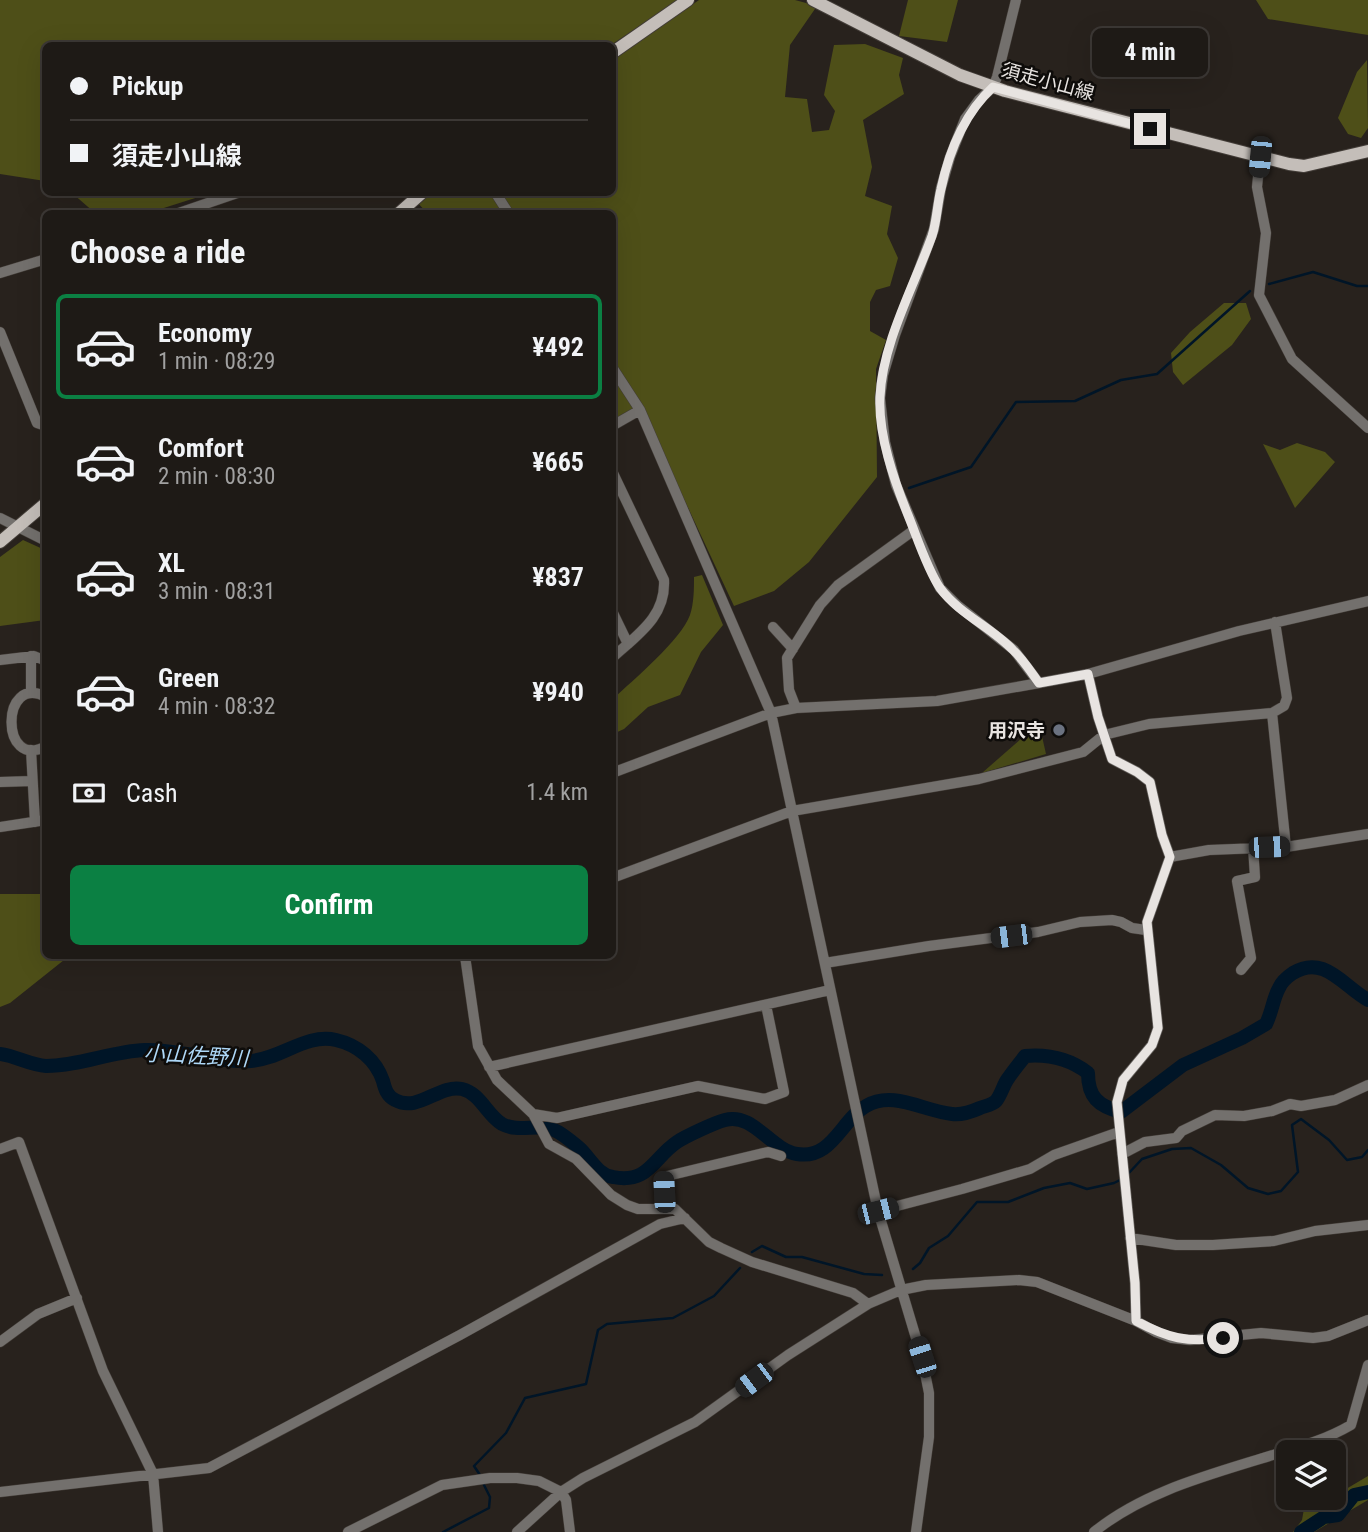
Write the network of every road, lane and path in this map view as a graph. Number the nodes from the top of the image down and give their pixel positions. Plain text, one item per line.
1 (688, 0) edge
2 (813, 0) edge
3 (1016, 0) edge
4 (616, 50) edge
5 (993, 87) junction
6 (1368, 151) edge
7 (1260, 157) junction
8 (228, 196) edge
9 (418, 196) edge
10 (188, 210) edge
11 (403, 210) edge
12 (42, 260) edge
13 (0, 273) edge
14 (0, 332) edge
15 (616, 373) edge
16 (640, 410) junction
17 (616, 424) edge
18 (42, 425) edge
19 (1368, 428) edge
20 (616, 479) edge
21 (42, 506) edge
22 (0, 518) edge
23 (16, 527) junction
24 (914, 530) junction
25 (42, 539) edge
26 (0, 542) edge
27 (1368, 601) edge
28 (616, 619) edge
29 (1275, 622) junction
30 (773, 627) dead end
31 (628, 644) junction
32 (793, 649) junction
33 (616, 654) edge
34 (31, 656) junction
35 (0, 660) edge
36 (42, 660) edge
37 (1088, 674) junction
38 (1039, 683) junction
39 (31, 693) junction
40 (42, 696) edge
41 (796, 708) junction
42 (771, 713) junction
43 (1272, 713) junction
44 (1104, 736) junction
45 (42, 747) edge
46 (32, 750) junction
47 (616, 771) edge
48 (32, 781) junction
49 (0, 782) edge
50 (792, 811) junction
51 (40, 821) edge
52 (0, 827) edge
53 (1368, 834) edge
54 (1286, 846) junction
55 (1252, 847) junction
56 (1170, 857) junction
57 (616, 877) edge
58 (1146, 930) junction
59 (466, 959) edge
60 (825, 963) junction
61 (1241, 970) dead end
62 (830, 990) junction
63 (766, 1005) junction
64 (489, 1067) junction
65 (1368, 1085) edge
66 (534, 1117) junction
67 (1119, 1128) junction
68 (0, 1149) edge
69 (1122, 1154) junction
70 (781, 1156) dead end
71 (665, 1208) junction
72 (878, 1211) junction
73 (685, 1218) junction
74 (1368, 1225) edge
75 (1130, 1238) junction
76 (901, 1290) junction
77 (77, 1298) junction
78 (868, 1304) junction
79 (1136, 1321) junction
80 (1368, 1321) edge
81 (0, 1342) edge
82 (1368, 1365) edge
83 (153, 1474) junction
84 (0, 1492) edge
85 (561, 1492) junction
86 (158, 1532) edge
87 (348, 1532) edge
88 (517, 1532) edge
89 (570, 1532) edge
90 (916, 1532) edge
91 (1094, 1532) edge

1 - 4 main road
2 - 5 main road, 須走小山線
3 - 5 street
5 - 7 main road, 須走小山線
5 - 24 street
6 - 7 main road, 須走小山線
7 - 19 street
8 - 10 street
9 - 11 main road
12 - 13 street
14 - 18 street
15 - 16 street
16 - 17 street
16 - 42 street
20 - 31 street
21 - 23 main road
22 - 23 street
23 - 25 street
23 - 26 main road
24 - 32 street
24 - 38 street
27 - 29 street
28 - 31 street
29 - 37 street
29 - 43 street
30 - 32 street
31 - 33 street
32 - 41 street
34 - 35 street
34 - 36 street
34 - 39 street
37 - 38 street
37 - 44 street
38 - 41 street
39 - 40 street
39 - 46 street
41 - 42 street
42 - 47 street
42 - 50 street
43 - 44 street
43 - 54 street
44 - 50 street
44 - 56 street
45 - 46 street
46 - 48 street
48 - 49 street
48 - 51 street
50 - 57 street
50 - 60 street
51 - 52 street
53 - 54 street
54 - 55 street
55 - 56 street
55 - 61 street
56 - 58 street
58 - 60 street
58 - 67 street
59 - 64 street
60 - 62 street
62 - 63 street
62 - 72 street
63 - 64 street
63 - 66 street
64 - 66 street
65 - 69 street
66 - 71 street
67 - 69 street
67 - 72 street
68 - 77 street
69 - 75 street
70 - 71 street
71 - 73 street
72 - 76 street
73 - 78 street
73 - 83 street
74 - 75 street
75 - 79 street
76 - 78 street
76 - 79 street
76 - 90 street
77 - 81 street
77 - 83 street
78 - 85 street
79 - 80 street
82 - 91 street
83 - 84 street
83 - 86 street
85 - 87 street
85 - 88 street
85 - 89 street

